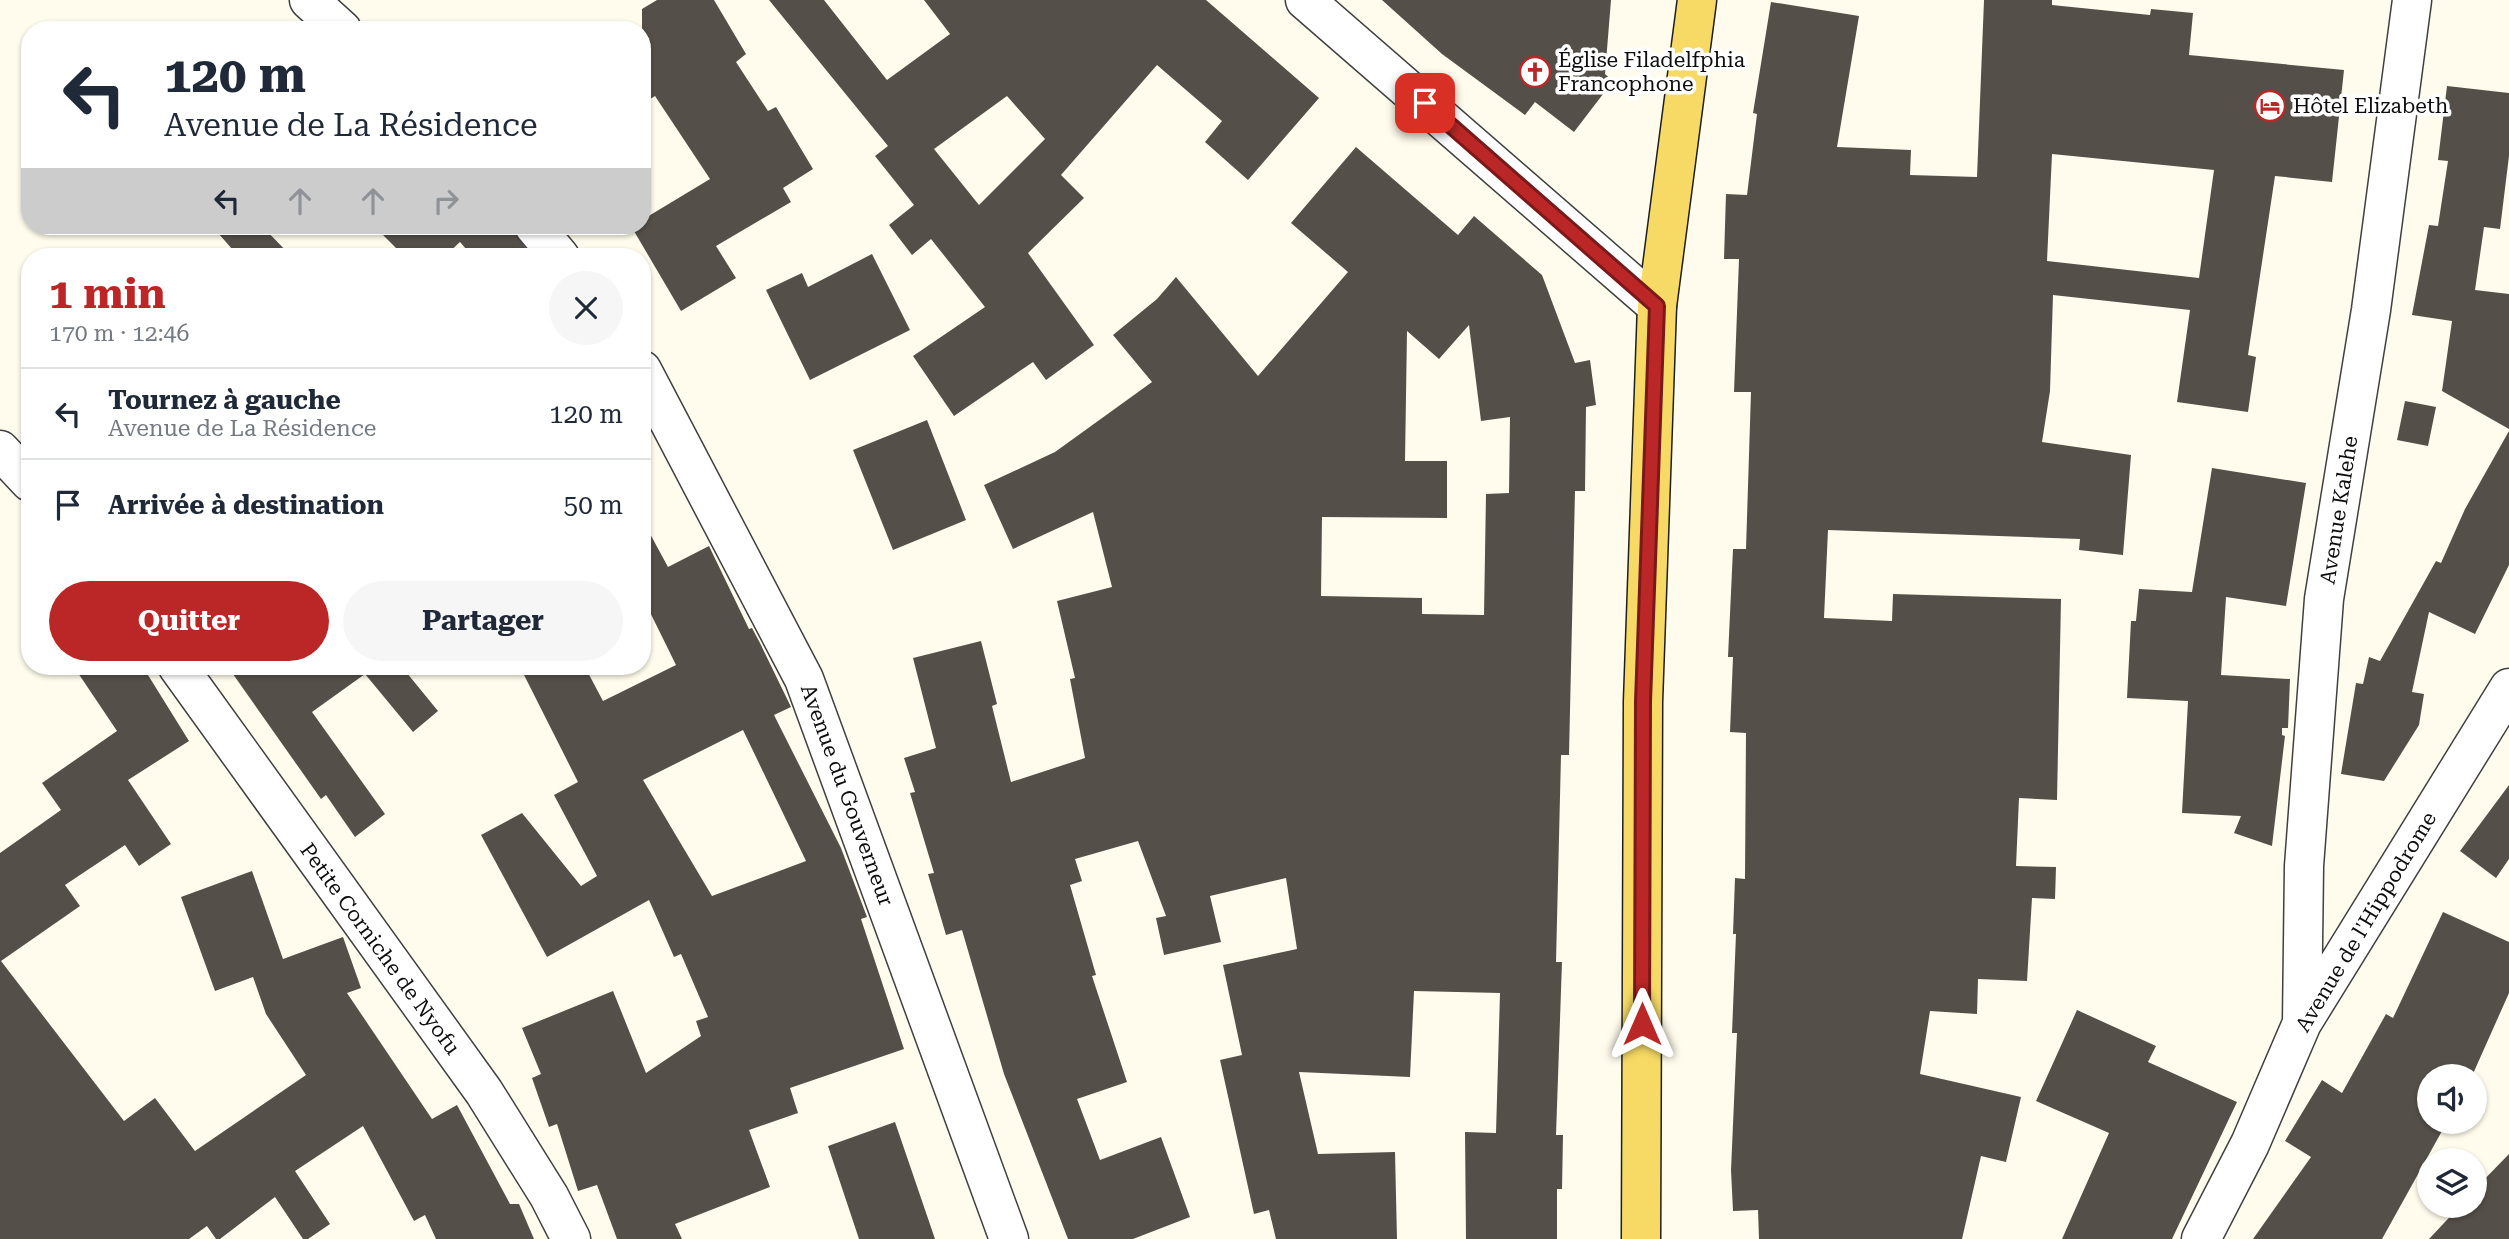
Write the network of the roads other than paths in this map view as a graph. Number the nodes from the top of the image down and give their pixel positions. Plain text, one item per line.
1 (309, 0) edge
2 (1305, 0) edge
3 (1697, 0) edge
4 (2412, 0) edge
5 (332, 21) edge
6 (1657, 306) junction
7 (651, 387) edge
8 (0, 450) edge
9 (21, 472) edge
10 (184, 675) edge
11 (2509, 688) edge
12 (2302, 1023) junction
13 (571, 1239) edge
14 (1009, 1239) edge
15 (1641, 1239) edge
16 (2201, 1239) edge

1 - 5 street
2 - 6 street
3 - 6 main road
4 - 12 street, Avenue Kalehe
6 - 15 main road
7 - 14 street, Avenue du Gouverneur
8 - 9 street
10 - 13 street, Petite Corniche de Nyofu
11 - 12 street, Avenue de l'Hippodrome
12 - 16 street, Avenue de l'Hippodrome

